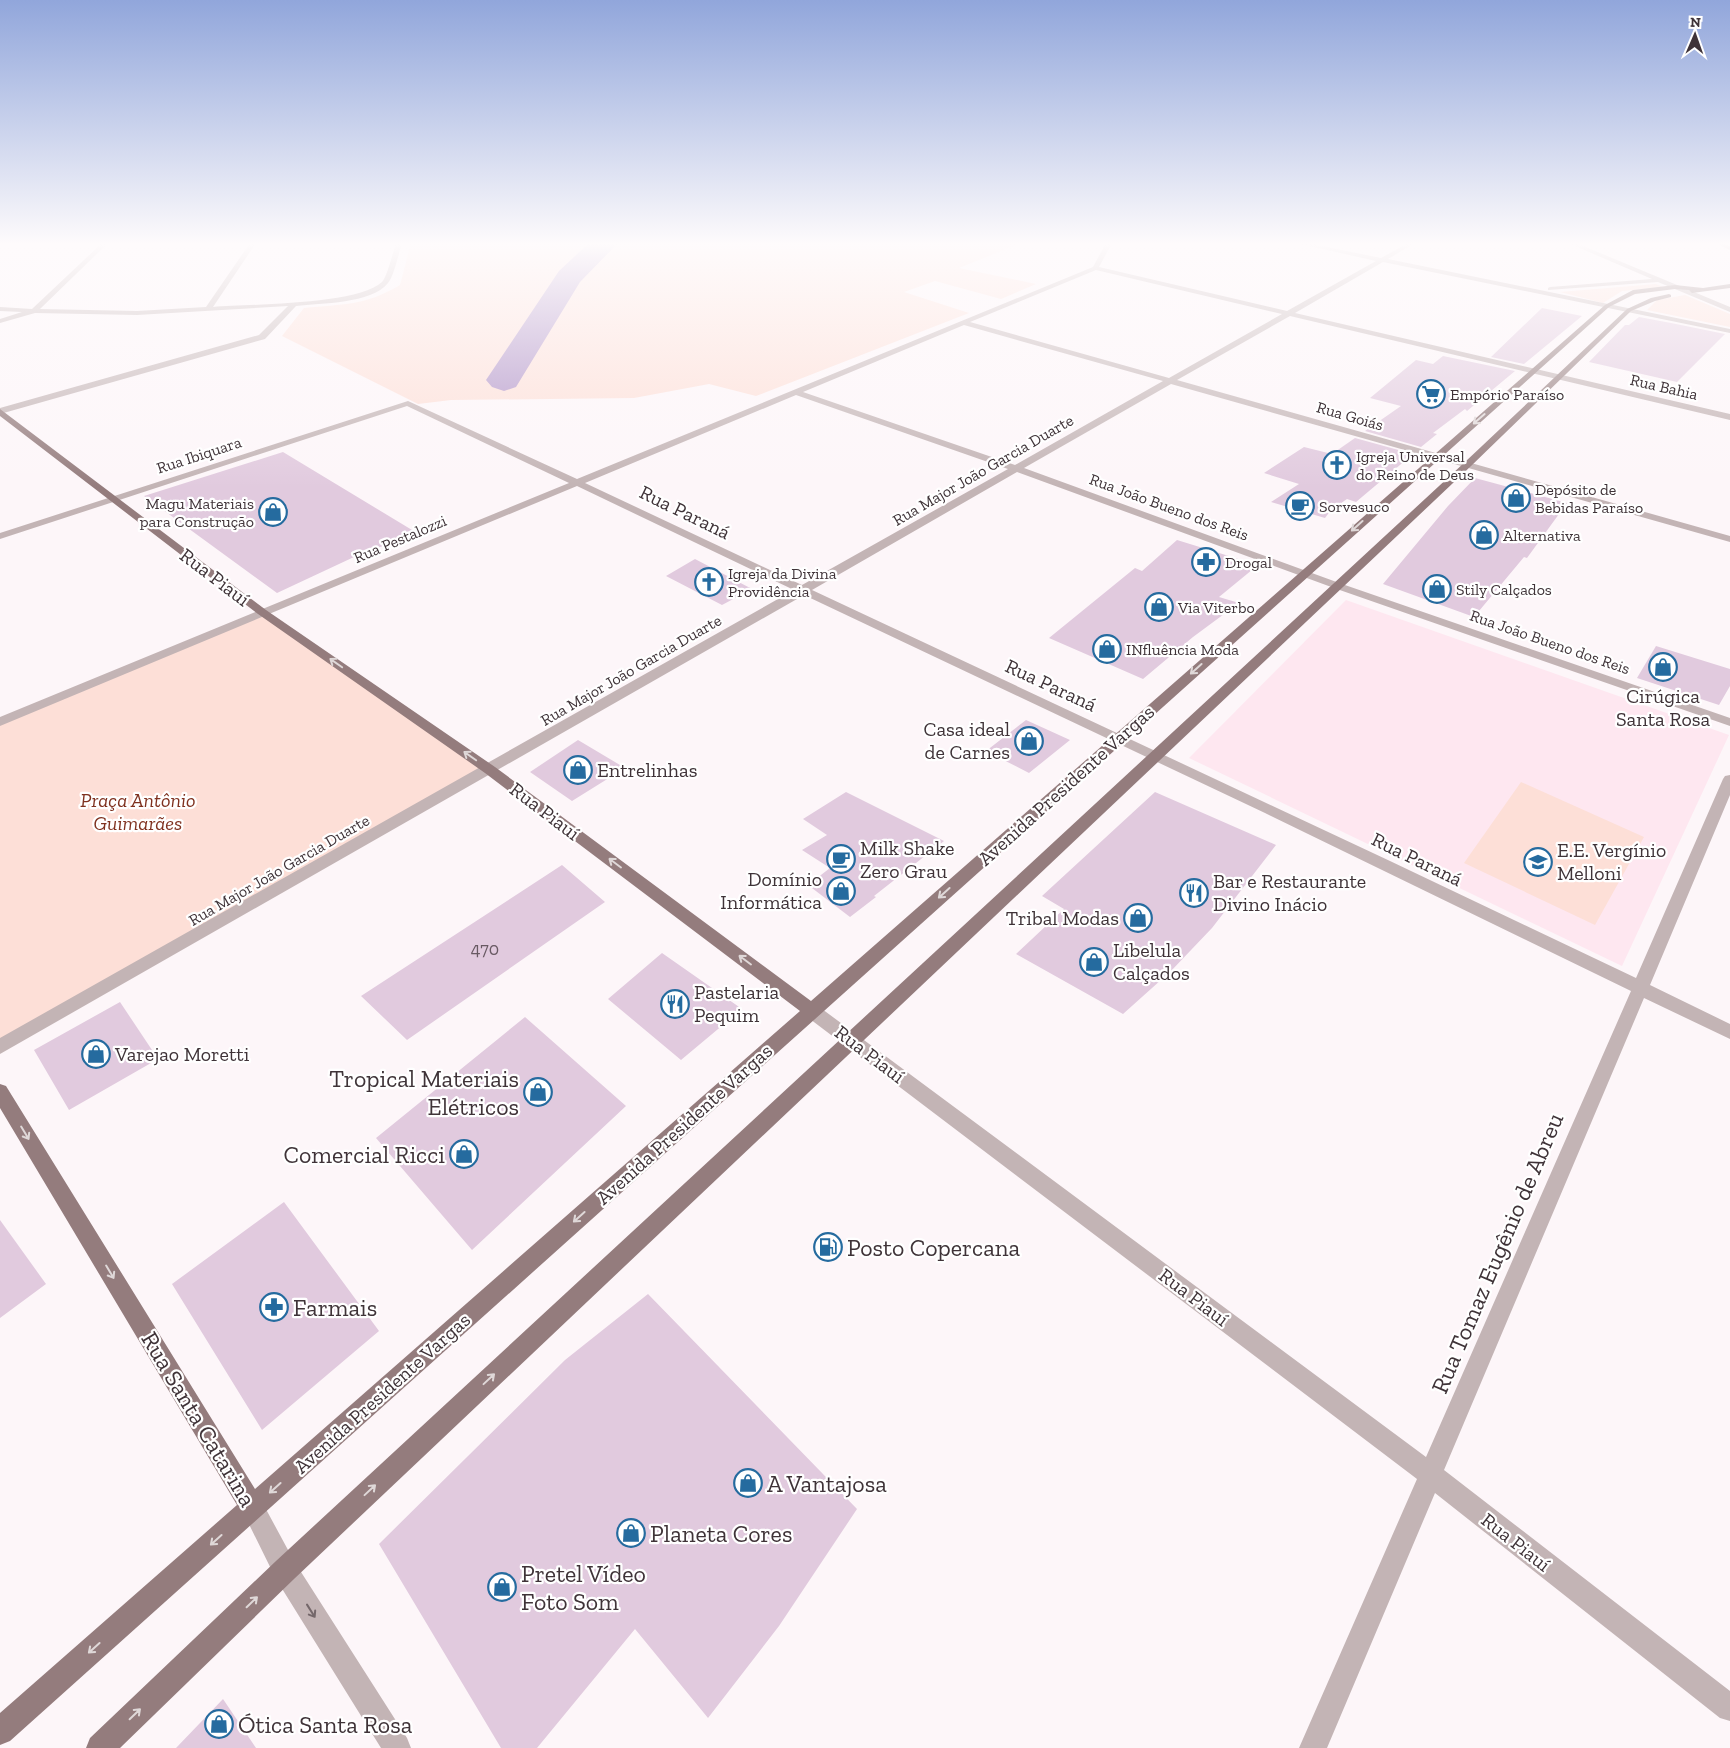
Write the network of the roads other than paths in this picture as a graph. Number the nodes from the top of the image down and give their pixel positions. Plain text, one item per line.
1 (274, 325) edge
2 (955, 325) edge
3 (970, 325) edge
4 (1269, 325) edge
5 (1333, 325) edge
6 (1586, 325) edge
7 (1615, 325) edge
8 (1699, 325) edge
9 (1730, 331) edge
10 (1534, 371) junction
11 (1559, 377) junction
12 (1171, 381) junction
13 (795, 392) junction
14 (408, 403) joint
15 (0, 412) edge
16 (1730, 417) edge
17 (1436, 456) junction
18 (1468, 464) junction
19 (1018, 469) junction
20 (578, 481) junction
21 (113, 498) junction
22 (0, 536) edge
23 (1730, 539) edge
24 (1304, 573) junction
25 (1338, 586) junction
26 (804, 590) junction
27 (262, 612) junction
28 (0, 722) edge
29 (1730, 722) edge
30 (1119, 738) junction
31 (1157, 755) junction
32 (490, 770) junction
33 (1730, 779) edge
34 (1640, 988) junction
35 (812, 1010) junction
36 (1730, 1032) edge
37 (852, 1040) junction
38 (0, 1047) edge
39 (0, 1092) edge
40 (1431, 1475) junction
41 (253, 1508) junction
42 (285, 1570) junction
43 (1730, 1708) edge
44 (0, 1731) edge
45 (100, 1748) edge
46 (396, 1748) edge
47 (1313, 1748) edge

1 - 15 street
2 - 13 street, Rua Pestalozzi
3 - 12 street, Rua Goiás
4 - 12 street, Rua Major João Garcia Duarte
5 - 10 street, Rua Bahia
6 - 10 main road, Avenida Presidente Vargas
7 - 11 main road, Avenida Presidente Vargas
8 - 9 street
10 - 11 street, Rua Bahia
10 -> 17 main road, Avenida Presidente Vargas
11 - 16 street, Rua Bahia
11 - 18 main road, Avenida Presidente Vargas
12 - 17 street, Rua Goiás
12 - 19 street, Rua Major João Garcia Duarte
13 - 19 street, Rua João Bueno dos Reis
13 - 20 street, Rua Pestalozzi
14 - 20 street, Rua Paraná
14 - 21 street, Rua Ibiquara
15 - 21 main road, Rua Piauí
17 - 18 street, Rua Goiás
17 -> 24 main road, Avenida Presidente Vargas
18 - 23 street, Rua Goiás
18 - 25 main road, Avenida Presidente Vargas
19 - 24 street, Rua João Bueno dos Reis
19 - 26 street, Rua Major João Garcia Duarte
20 - 26 street, Rua Paraná
20 - 27 street, Rua Pestalozzi
21 - 22 street, Rua Ibiquara
21 - 27 main road, Rua Piauí
24 - 25 street, Rua João Bueno dos Reis
24 -> 30 main road, Avenida Presidente Vargas
25 - 29 street, Rua João Bueno dos Reis
25 - 31 main road, Avenida Presidente Vargas
26 - 30 street, Rua Paraná
26 - 32 street, Rua Major João Garcia Duarte
27 - 28 street, Rua Pestalozzi
32 -> 27 main road, Rua Piauí
30 - 31 street, Rua Paraná
30 -> 35 main road, Avenida Presidente Vargas
31 - 34 street, Rua Paraná
31 - 37 main road, Avenida Presidente Vargas
35 -> 32 main road, Rua Piauí
32 - 38 street, Rua Major João Garcia Duarte
33 - 34 street, Rua Tomaz Eugênio de Abreu
34 - 36 street, Rua Paraná
34 - 40 street, Rua Tomaz Eugênio de Abreu
35 - 37 street, Rua Piauí
35 -> 41 main road, Avenida Presidente Vargas
37 - 40 street, Rua Piauí
42 -> 37 main road, Avenida Presidente Vargas
39 -> 41 main road, Rua Santa Catarina
40 - 43 street, Rua Piauí
40 - 47 street, Rua Tomaz Eugênio de Abreu
41 - 42 street, Rua Santa Catarina
41 -> 44 main road, Avenida Presidente Vargas
45 -> 42 main road, Avenida Presidente Vargas
42 -> 46 street, Rua Santa Catarina

